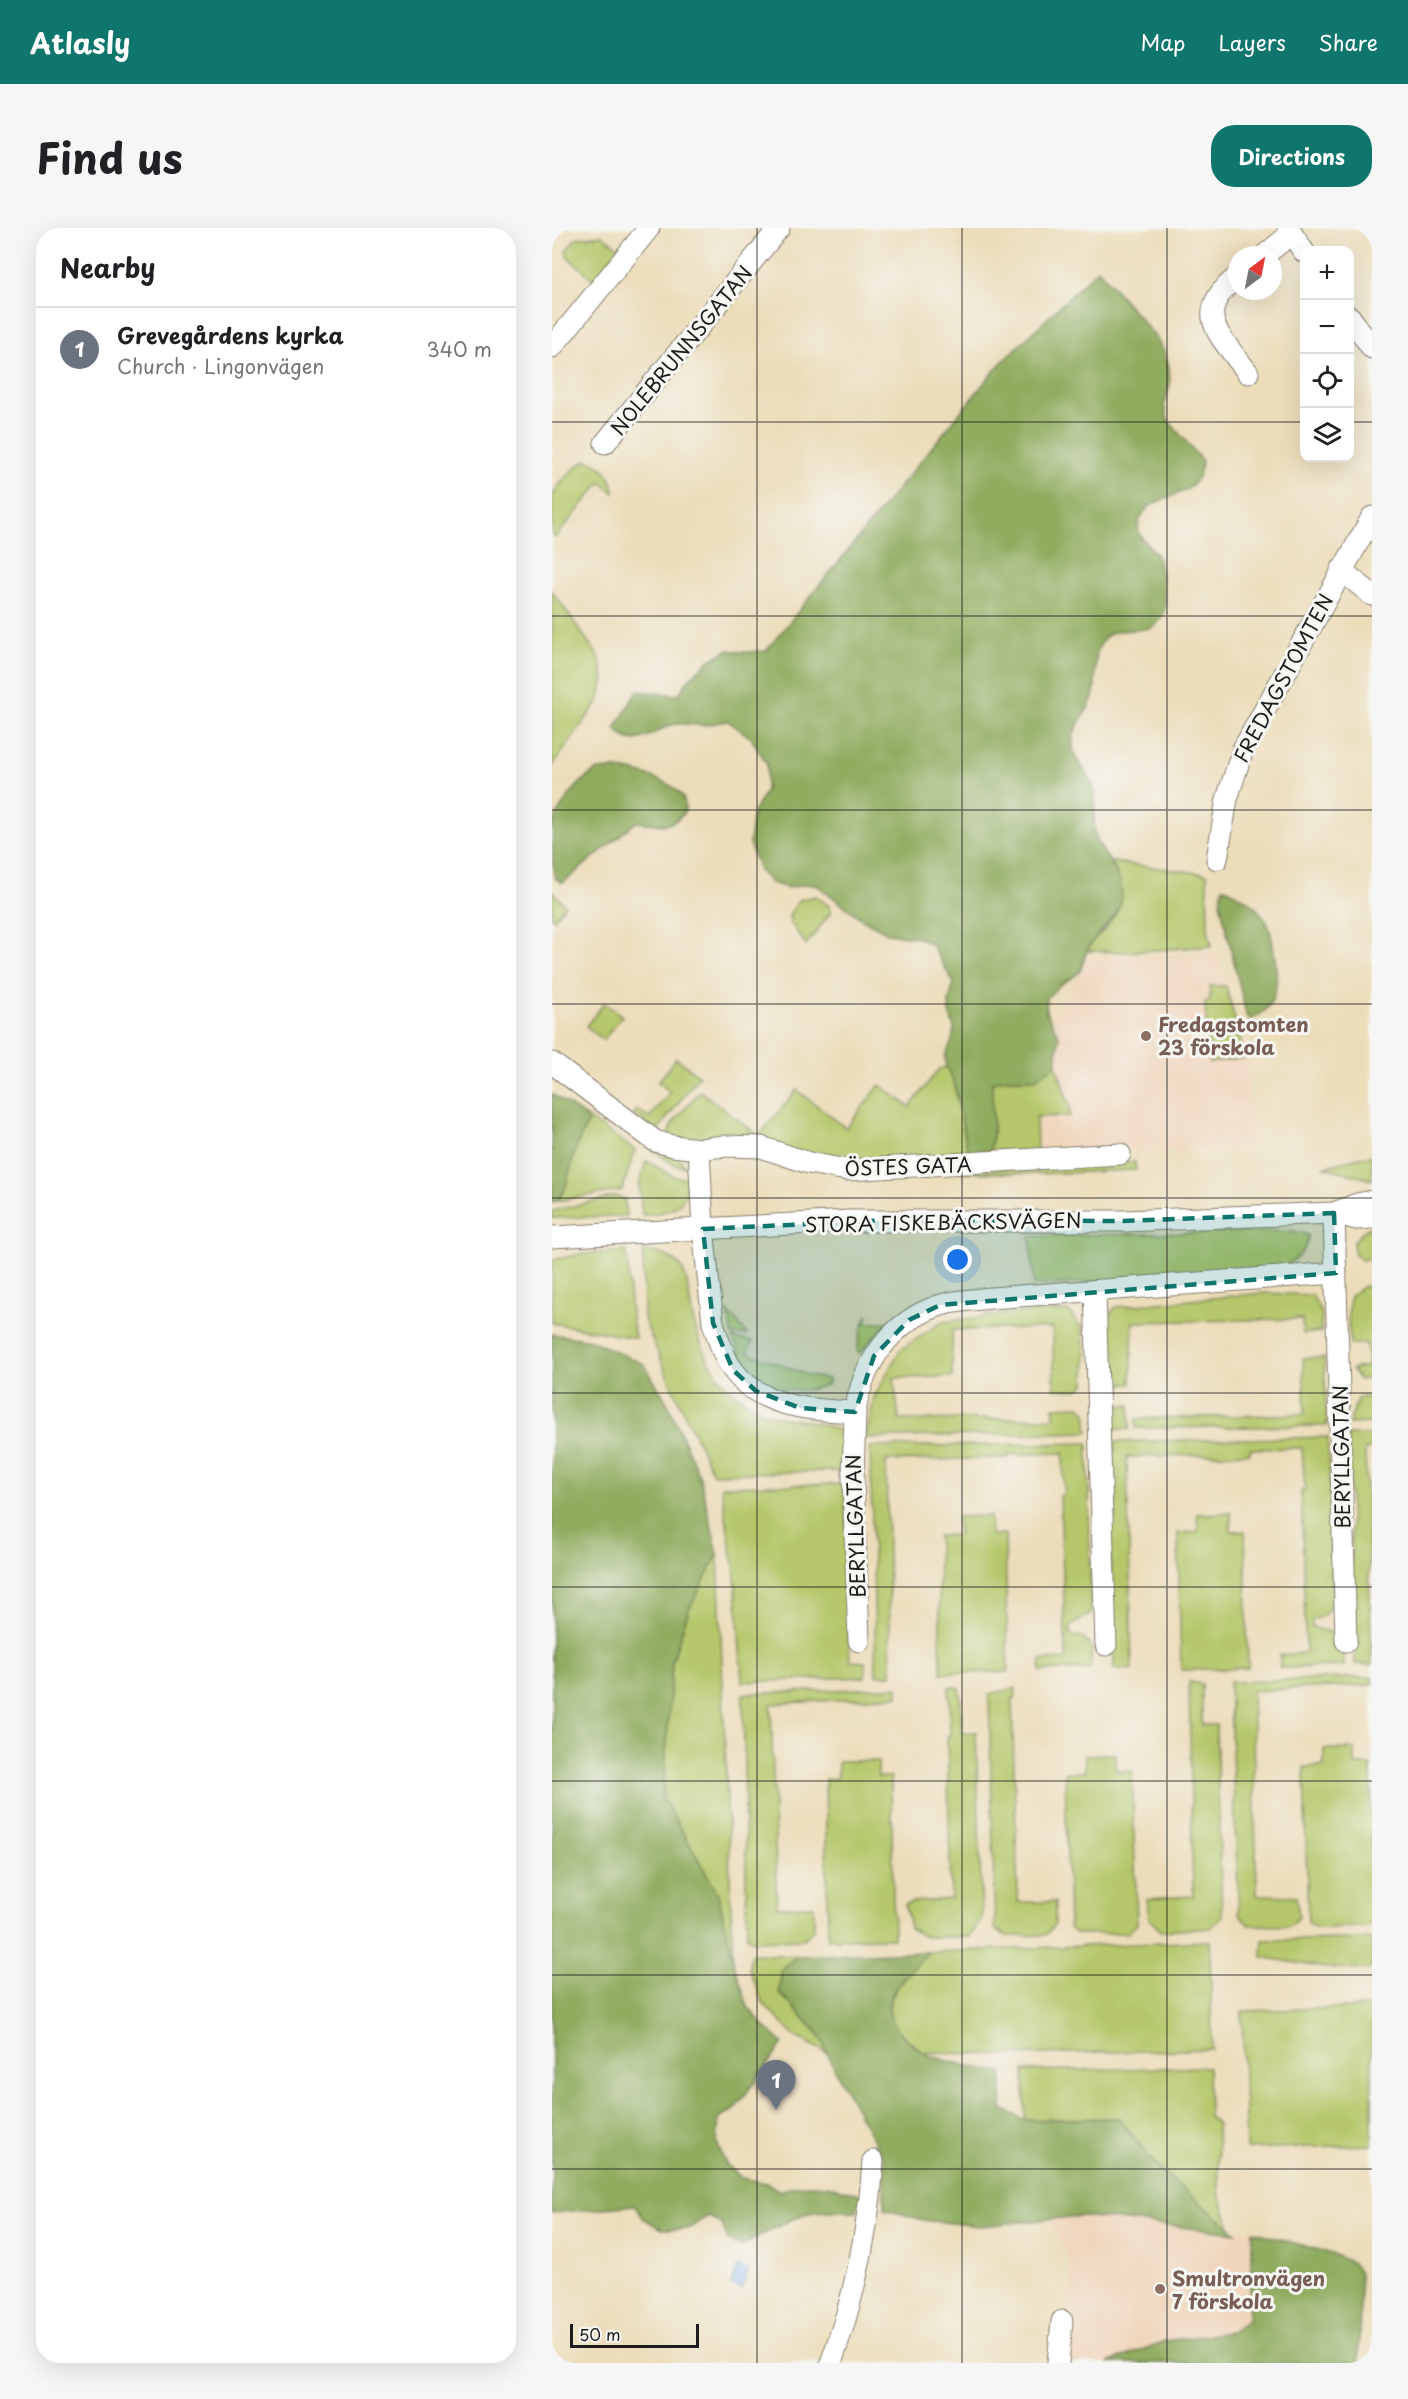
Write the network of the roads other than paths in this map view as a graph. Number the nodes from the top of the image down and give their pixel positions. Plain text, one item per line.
1 (649, 228) edge
2 (779, 228) edge
3 (1290, 231) edge
4 (1274, 246) edge
5 (1301, 246) edge
6 (1228, 286) edge
7 (1354, 323) edge
8 (552, 347) edge
9 (1372, 348) edge
10 (1248, 373) dead end
11 (605, 443) dead end
12 (1372, 517) edge
13 (1341, 570) junction
14 (1372, 595) edge
15 (1217, 859) dead end
16 (552, 1063) edge
17 (699, 1149) junction
18 (1120, 1154) dead end
19 (1372, 1201) edge
20 (1334, 1213) junction
21 (1372, 1218) edge
22 (703, 1229) junction
23 (552, 1237) edge
24 (1336, 1273) junction
25 (1095, 1290) junction
26 (855, 1412) junction
27 (859, 1641) dead end
28 (1346, 1641) dead end
29 (1106, 1645) dead end
30 (873, 2161) dead end
31 (1062, 2321) dead end
32 (831, 2363) edge
33 (1059, 2363) edge

1 - 8 street
2 - 11 street, NOLEBRUNNSGATAN
3 - 4 street
3 - 5 street
6 - 10 street
7 - 9 street
12 - 13 street, FREDAGSTOMTEN
13 - 14 street, FREDAGSTOMTEN
13 - 15 street, FREDAGSTOMTEN
16 - 17 street, ÖSTES GATA
17 - 18 street, ÖSTES GATA
17 - 22 street
19 - 20 street, STORA FISKEBÄCKSVÄGEN
20 - 21 street, STORA FISKEBÄCKSVÄGEN
20 - 22 street, STORA FISKEBÄCKSVÄGEN
20 - 24 street, BERYLLGATAN
22 - 23 street, STORA FISKEBÄCKSVÄGEN
22 - 26 street
24 - 25 street, BERYLLGATAN
24 - 28 street, BERYLLGATAN
25 - 26 street, BERYLLGATAN
25 - 29 street
26 - 27 street, BERYLLGATAN
30 - 32 street
31 - 33 street

